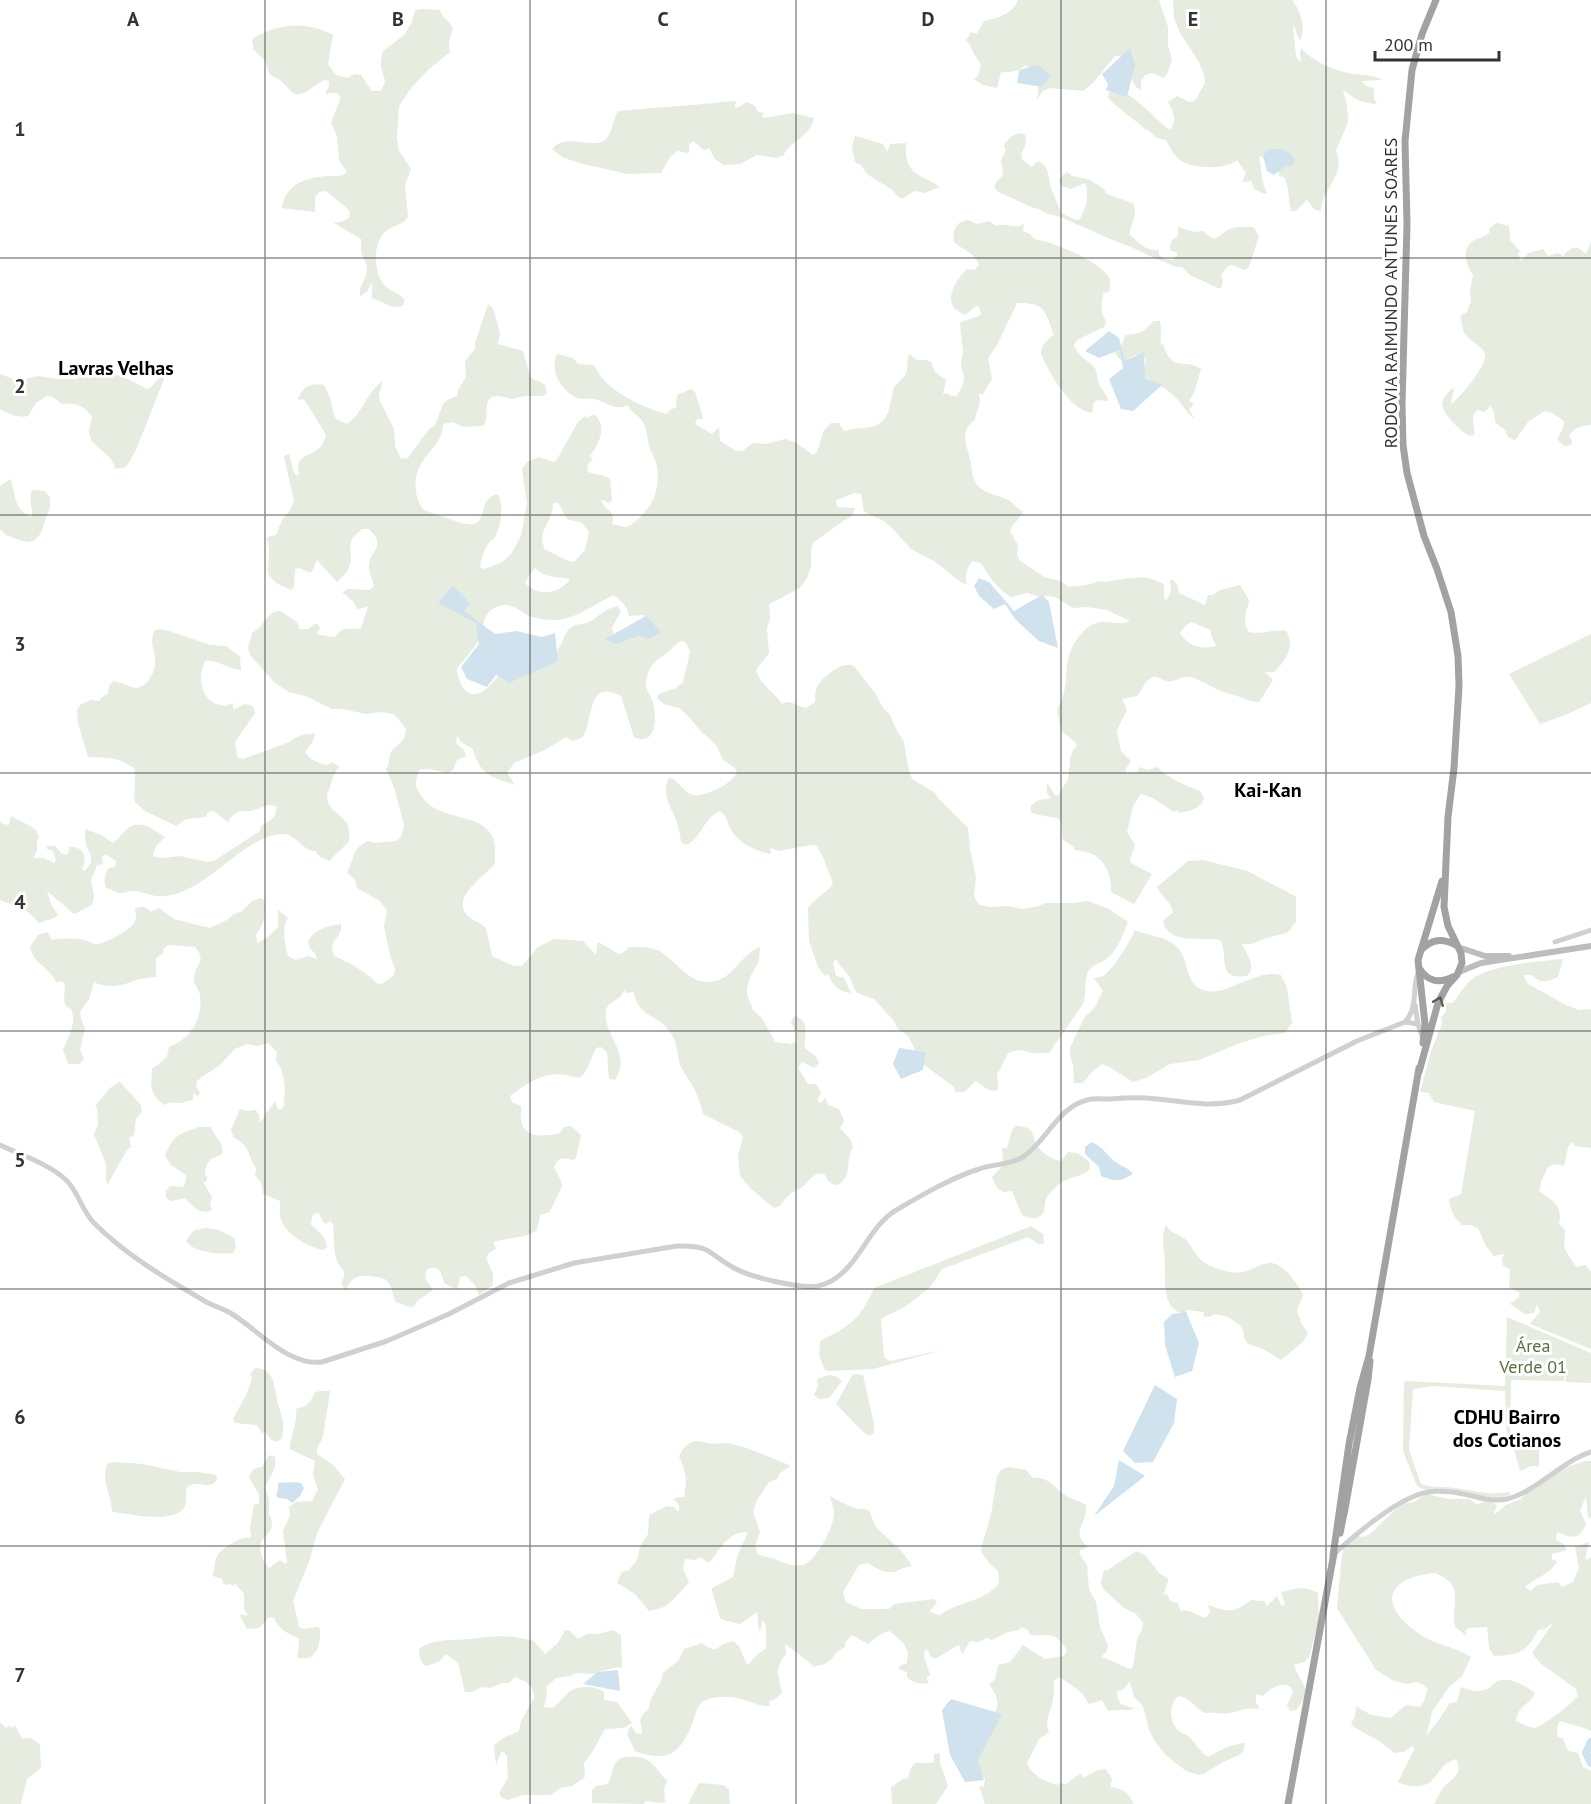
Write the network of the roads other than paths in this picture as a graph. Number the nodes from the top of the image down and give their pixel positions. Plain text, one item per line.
1 (1436, 0) edge
2 (1445, 870) junction
3 (1591, 930) edge
4 (1555, 942) dead end
5 (1457, 946) junction
6 (1591, 946) edge
7 (1419, 952) junction
8 (1525, 957) junction
9 (1418, 969) junction
10 (1458, 974) junction
11 (1413, 994) junction
12 (1405, 1022) junction
13 (1418, 1024) junction
14 (1423, 1038) junction
15 (1419, 1072) junction
16 (0, 1145) edge
17 (1591, 1452) edge
18 (1351, 1458) junction
19 (1343, 1521) junction
20 (1349, 1539) junction
21 (1336, 1542) junction
22 (1334, 1555) junction
23 (1288, 1804) edge

1 - 2 highway, RODOVIA RAIMUNDO ANTUNES SOARES
2 - 5 highway
2 - 7 highway
3 - 4 street
5 - 7 highway
5 - 8 main road
5 - 10 highway
6 - 8 main road
7 - 9 highway
8 - 10 main road
9 - 10 highway
9 - 11 street
9 - 14 highway
15 -> 10 highway
11 - 12 street
11 - 13 street
12 - 13 street
12 - 16 street
13 - 14 street
14 - 15 highway
15 - 18 highway
17 - 20 street
18 - 19 highway
18 - 21 highway
19 - 20 street
19 - 21 highway
20 - 21 street
20 - 22 street
21 - 22 highway
22 - 23 highway

